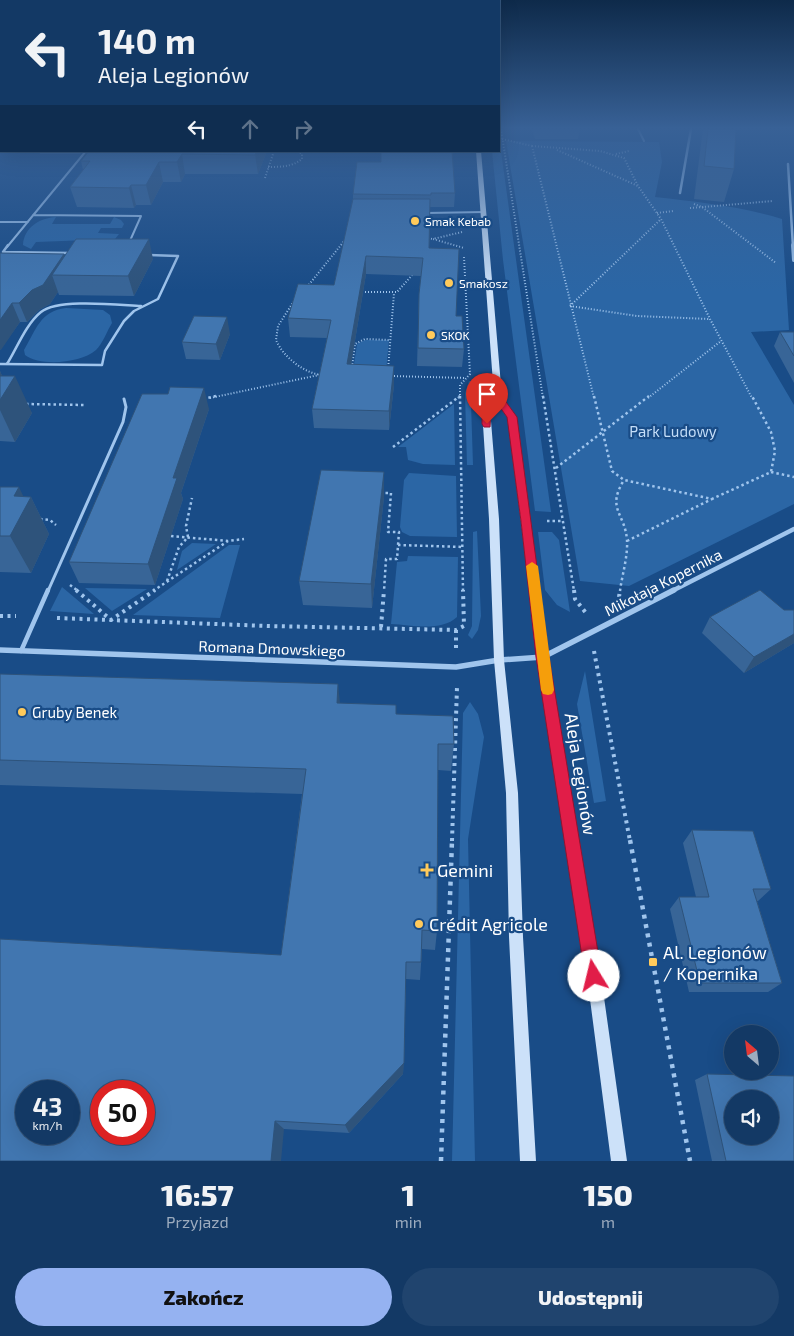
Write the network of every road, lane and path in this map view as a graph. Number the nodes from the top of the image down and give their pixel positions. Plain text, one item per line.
1 (60, 183) edge
2 (481, 183) edge
3 (509, 183) edge
4 (541, 183) edge
5 (632, 183) edge
6 (637, 183) edge
7 (682, 183) edge
8 (789, 183) edge
9 (638, 186) junction
10 (680, 192) joint
11 (790, 203) junction
12 (702, 207) junction
13 (684, 209) dead end
14 (675, 210) dead end
15 (484, 212) junction
16 (422, 213) edge
17 (657, 213) junction
18 (34, 215) junction
19 (661, 219) junction
20 (0, 222) edge
21 (28, 222) junction
22 (348, 237) edge
23 (424, 238) edge
24 (433, 238) junction
25 (128, 246) edge
26 (464, 248) junction
27 (1, 252) edge
28 (76, 253) edge
29 (142, 254) edge
30 (794, 260) edge
31 (779, 265) dead end
32 (416, 271) edge
33 (314, 290) edge
34 (354, 292) edge
35 (394, 293) junction
36 (296, 298) edge
37 (141, 306) junction
38 (570, 306) junction
39 (710, 319) junction
40 (390, 340) junction
41 (722, 341) junction
42 (0, 364) edge
43 (7, 364) junction
44 (351, 374) edge
45 (320, 375) junction
46 (328, 375) edge
47 (466, 378) junction
48 (460, 396) junction
49 (498, 397) junction
50 (124, 399) dead end
51 (199, 400) edge
52 (19, 404) dead end
53 (85, 405) dead end
54 (602, 431) junction
55 (393, 447) dead end
56 (555, 468) junction
57 (771, 472) junction
58 (794, 477) edge
59 (624, 480) junction
60 (371, 492) edge
61 (192, 498) dead end
62 (712, 499) junction
63 (36, 519) dead end
64 (57, 528) dead end
65 (794, 529) edge
66 (171, 536) dead end
67 (188, 537) junction
68 (244, 539) dead end
69 (228, 541) junction
70 (628, 541) junction
71 (398, 545) junction
72 (464, 547) junction
73 (166, 581) junction
74 (67, 582) dead end
75 (610, 602) dead end
76 (19, 608) dead end
77 (594, 609) dead end
78 (586, 613) junction
79 (0, 616) edge
80 (15, 616) junction
81 (37, 617) junction
82 (111, 620) junction
83 (381, 627) junction
84 (456, 630) junction
85 (590, 633) junction
86 (0, 650) edge
87 (21, 651) junction
88 (542, 657) junction
89 (499, 660) junction
90 (456, 667) junction
91 (441, 1161) edge
92 (528, 1161) edge
93 (619, 1161) edge
94 (690, 1161) edge

1 - 18 lane
2 - 15 main road
3 - 56 path
4 - 38 path
5 - 9 path
6 - 9 path
7 - 10 street
8 - 11 street
9 - 17 path
10 - 12 path
11 - 12 path
11 - 30 street
12 - 13 path
12 - 31 path
14 - 17 path
15 - 16 lane
15 - 49 main road
17 - 19 path
18 - 21 lane
18 - 25 lane
19 - 38 path
19 - 39 path
20 - 21 lane
21 - 27 lane
22 - 33 path
23 - 24 path
24 - 26 path
24 - 26 path
26 - 47 path
27 - 28 lane
29 - 37 lane
32 - 35 path
34 - 35 path
35 - 40 path
36 - 45 path
37 - 43 lane
37 - 43 lane
38 - 39 path
38 - 54 path
39 - 41 path
40 - 44 path
40 - 47 path
41 - 54 path
41 - 57 path
42 - 43 lane
45 - 46 path
45 - 51 path
47 - 48 path
48 - 55 path
48 - 72 path
49 - 88 main road, Aleja Legionów
49 - 89 main road
50 - 81 lane
52 - 53 path
54 - 56 path
54 - 59 path
56 - 78 path
57 - 58 path
57 - 62 path
59 - 62 path
59 - 70 path
60 - 71 path
61 - 67 path
62 - 70 path
63 - 64 path
65 - 85 street, Mikołaja Kopernika
66 - 67 path
67 - 69 path
67 - 73 path
68 - 69 path
69 - 73 path
70 - 75 path
71 - 72 path
71 - 83 path
72 - 84 path
73 - 82 path
74 - 82 path
76 - 80 path
77 - 78 path
78 - 85 path
79 - 80 path
80 - 81 path
81 - 82 path
81 - 87 lane
82 - 83 path
83 - 84 path
84 - 90 path
85 - 88 street, Mikołaja Kopernika
85 - 94 path
86 - 87 street, Romana Dmowskiego
87 - 90 street, Romana Dmowskiego
88 - 89 street, Romana Dmowskiego
88 - 93 main road, Aleja Legionów
89 - 90 street, Romana Dmowskiego
89 - 92 main road
90 - 91 path

